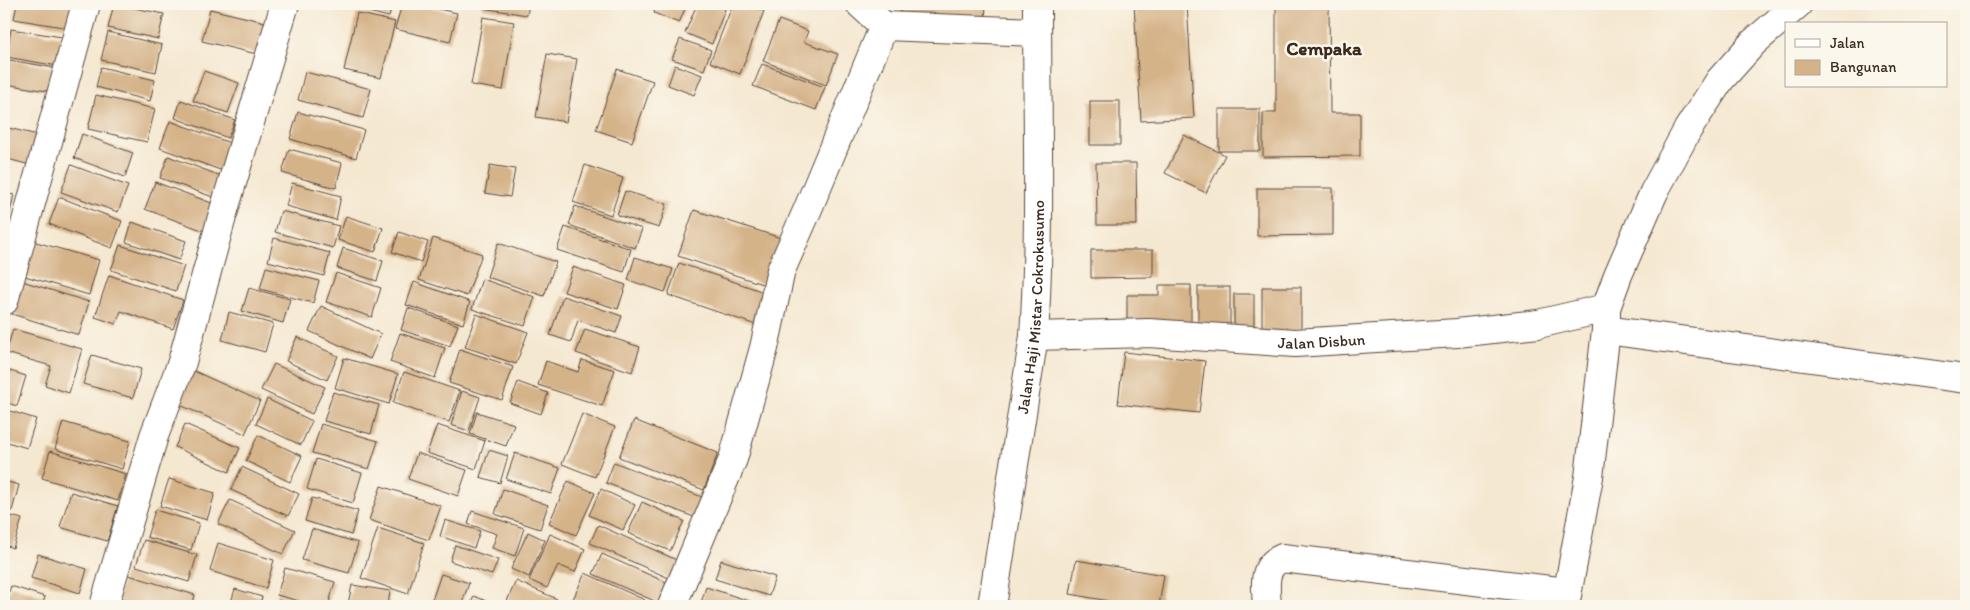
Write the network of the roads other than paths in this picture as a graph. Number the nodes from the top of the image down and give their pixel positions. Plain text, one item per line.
1 (86, 4) edge
2 (285, 4) edge
3 (860, 4) edge
4 (1037, 4) edge
5 (1798, 4) edge
6 (884, 26) junction
7 (1037, 32) junction
8 (4, 301) edge
9 (1606, 319) junction
10 (1034, 336) junction
11 (1966, 378) edge
12 (1566, 599) edge
13 (104, 606) edge
14 (672, 606) edge
15 (992, 606) edge
16 (1267, 606) edge

1 - 8 street
2 - 13 street
3 - 6 street
4 - 7 street, Jalan Haji Mistar Cokrokusumo
5 - 9 street
6 - 7 street
6 - 14 street
7 - 10 street, Jalan Haji Mistar Cokrokusumo
9 - 10 street, Jalan Disbun
9 - 11 street
9 - 12 street
10 - 15 street, Jalan Haji Mistar Cokrokusumo
12 - 16 street

